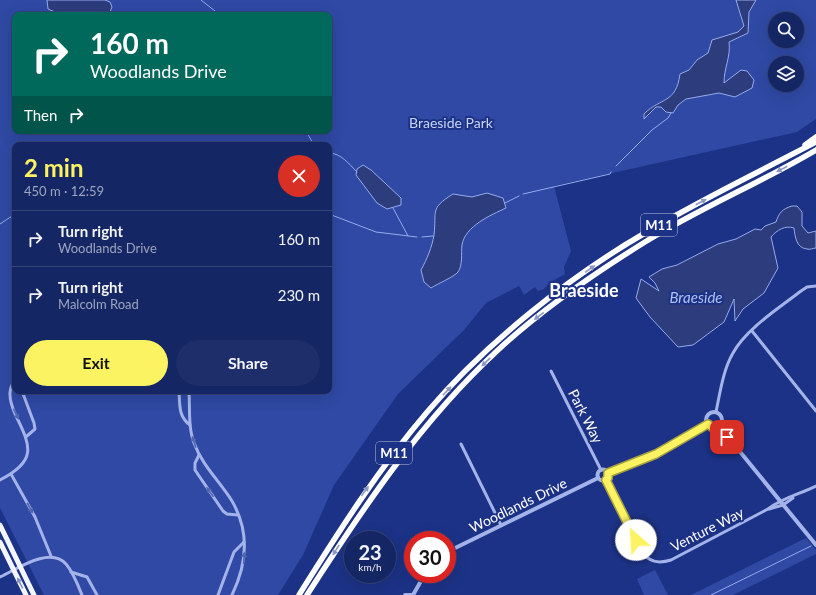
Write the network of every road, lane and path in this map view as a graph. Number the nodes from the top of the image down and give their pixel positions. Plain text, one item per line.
1 (816, 137) edge
2 (816, 142) edge
3 (816, 152) edge
4 (793, 154) junction
5 (816, 286) edge
6 (752, 331) junction
7 (551, 371) dead end
8 (12, 386) edge
9 (23, 394) edge
10 (179, 394) edge
11 (189, 394) edge
12 (816, 410) edge
13 (716, 412) junction
14 (708, 424) junction
15 (190, 425) junction
16 (719, 426) junction
17 (27, 436) junction
18 (461, 444) dead end
19 (199, 455) junction
20 (601, 470) junction
21 (608, 473) junction
22 (11, 474) junction
23 (598, 478) junction
24 (0, 480) edge
25 (606, 480) junction
26 (816, 486) edge
27 (781, 503) junction
28 (238, 515) junction
29 (0, 525) edge
30 (501, 525) junction
31 (0, 542) edge
32 (244, 542) junction
33 (816, 545) edge
34 (456, 548) edge
35 (51, 556) junction
36 (21, 568) junction
37 (14, 571) junction
38 (71, 572) junction
39 (0, 577) edge
40 (419, 583) edge
41 (26, 595) edge
42 (34, 595) edge
43 (82, 595) edge
44 (97, 595) edge
45 (218, 595) edge
46 (232, 595) edge
47 (298, 595) edge
48 (307, 595) edge
49 (405, 595) edge
50 (412, 595) edge

1 - 4 highway
2 - 4 highway, M11
3 -> 48 highway, M11
47 -> 4 highway, M11
5 - 6 street
6 - 12 street
6 - 13 street
7 - 20 street, Park Way
8 -> 17 street
9 - 17 street
10 - 15 street
11 - 15 street
13 - 14 street
13 - 16 street
14 - 16 street
14 - 21 street
19 -> 15 street
16 - 27 street
17 - 22 street
18 - 30 street
19 - 28 street
28 -> 19 street
20 - 21 street
20 - 23 street
21 - 25 street
22 - 24 street
22 -> 35 street
23 - 25 street
23 - 30 street, Woodlands Drive
25 - 27 street, Venture Way
26 - 27 street, Venture Way
27 - 33 street
28 - 32 street
29 - 36 highway
30 - 34 street, Woodlands Drive
31 - 37 highway
32 - 45 street
46 -> 32 street
35 - 36 street
35 - 38 street
36 - 37 street
36 - 42 highway
37 - 39 street
41 -> 37 highway
38 - 43 street
38 - 44 street
40 - 50 street
49 - 50 street

